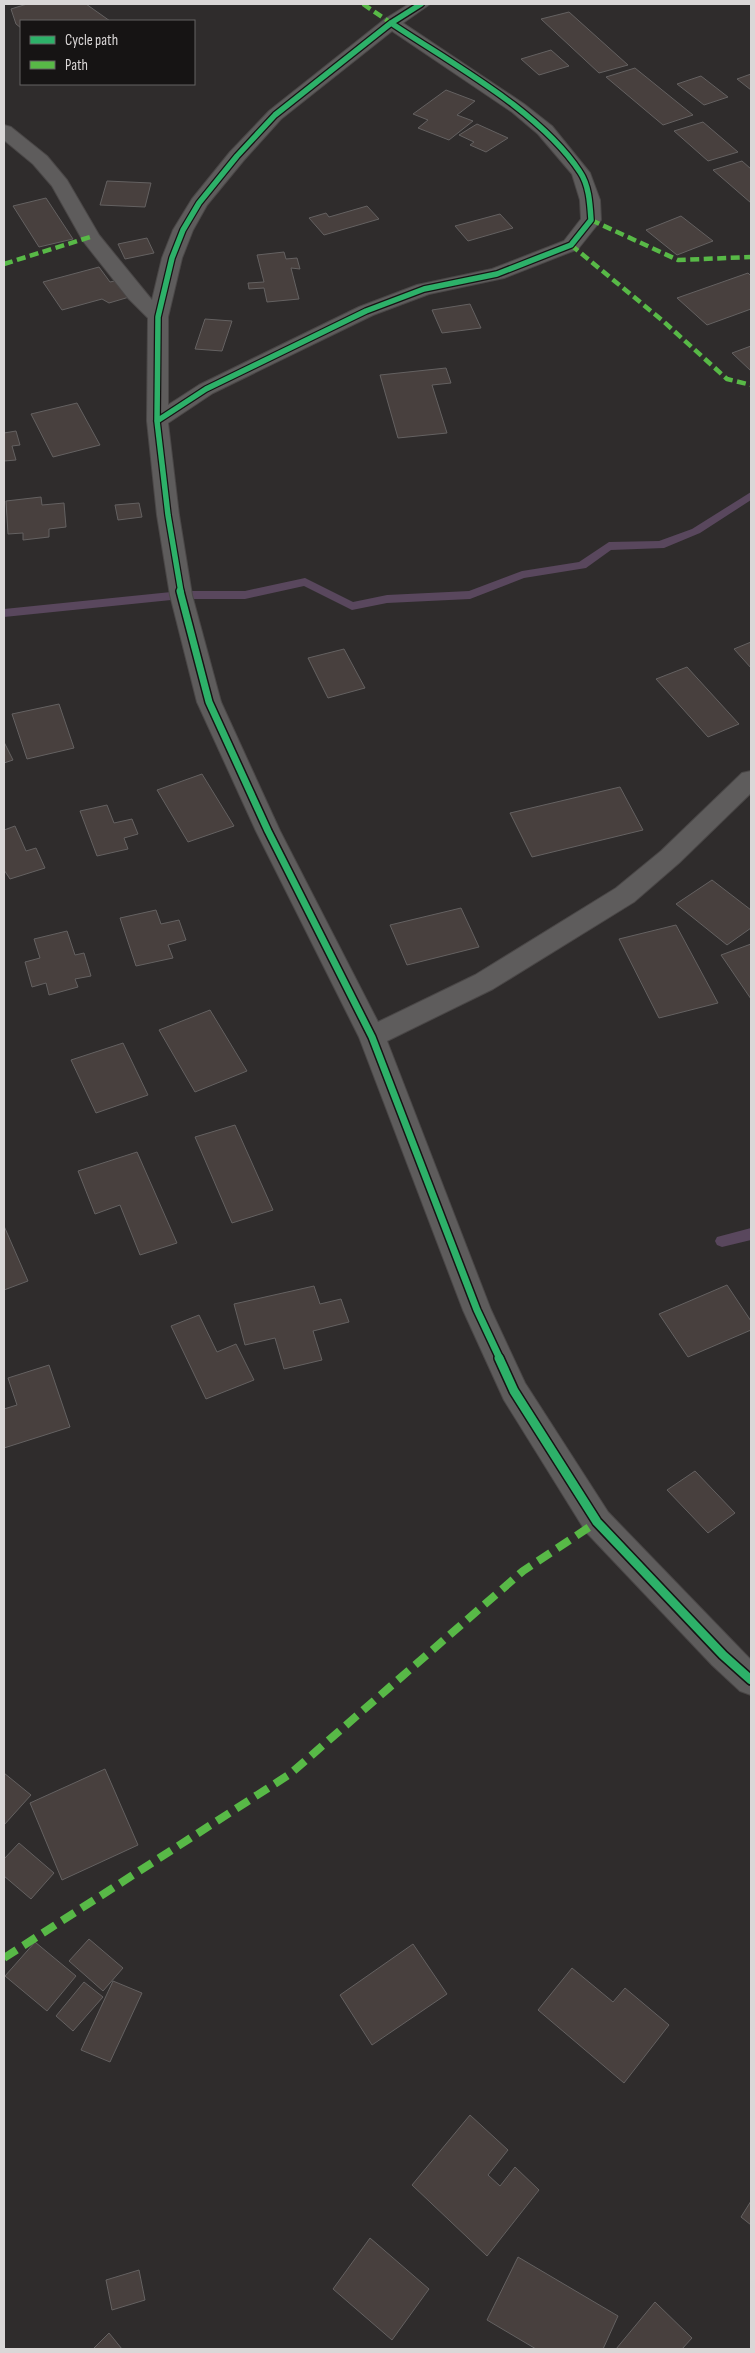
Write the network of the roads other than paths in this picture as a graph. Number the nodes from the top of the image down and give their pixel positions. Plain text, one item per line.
1 (420, 4) edge
2 (391, 22) junction
3 (4, 131) edge
4 (158, 316) junction
5 (157, 421) junction
6 (751, 779) edge
7 (372, 1037) junction
8 (751, 1680) edge

1 - 2 street
2 - 4 street
2 - 5 street
3 - 4 street
4 - 5 street
5 - 7 street
6 - 7 street
7 - 8 street

